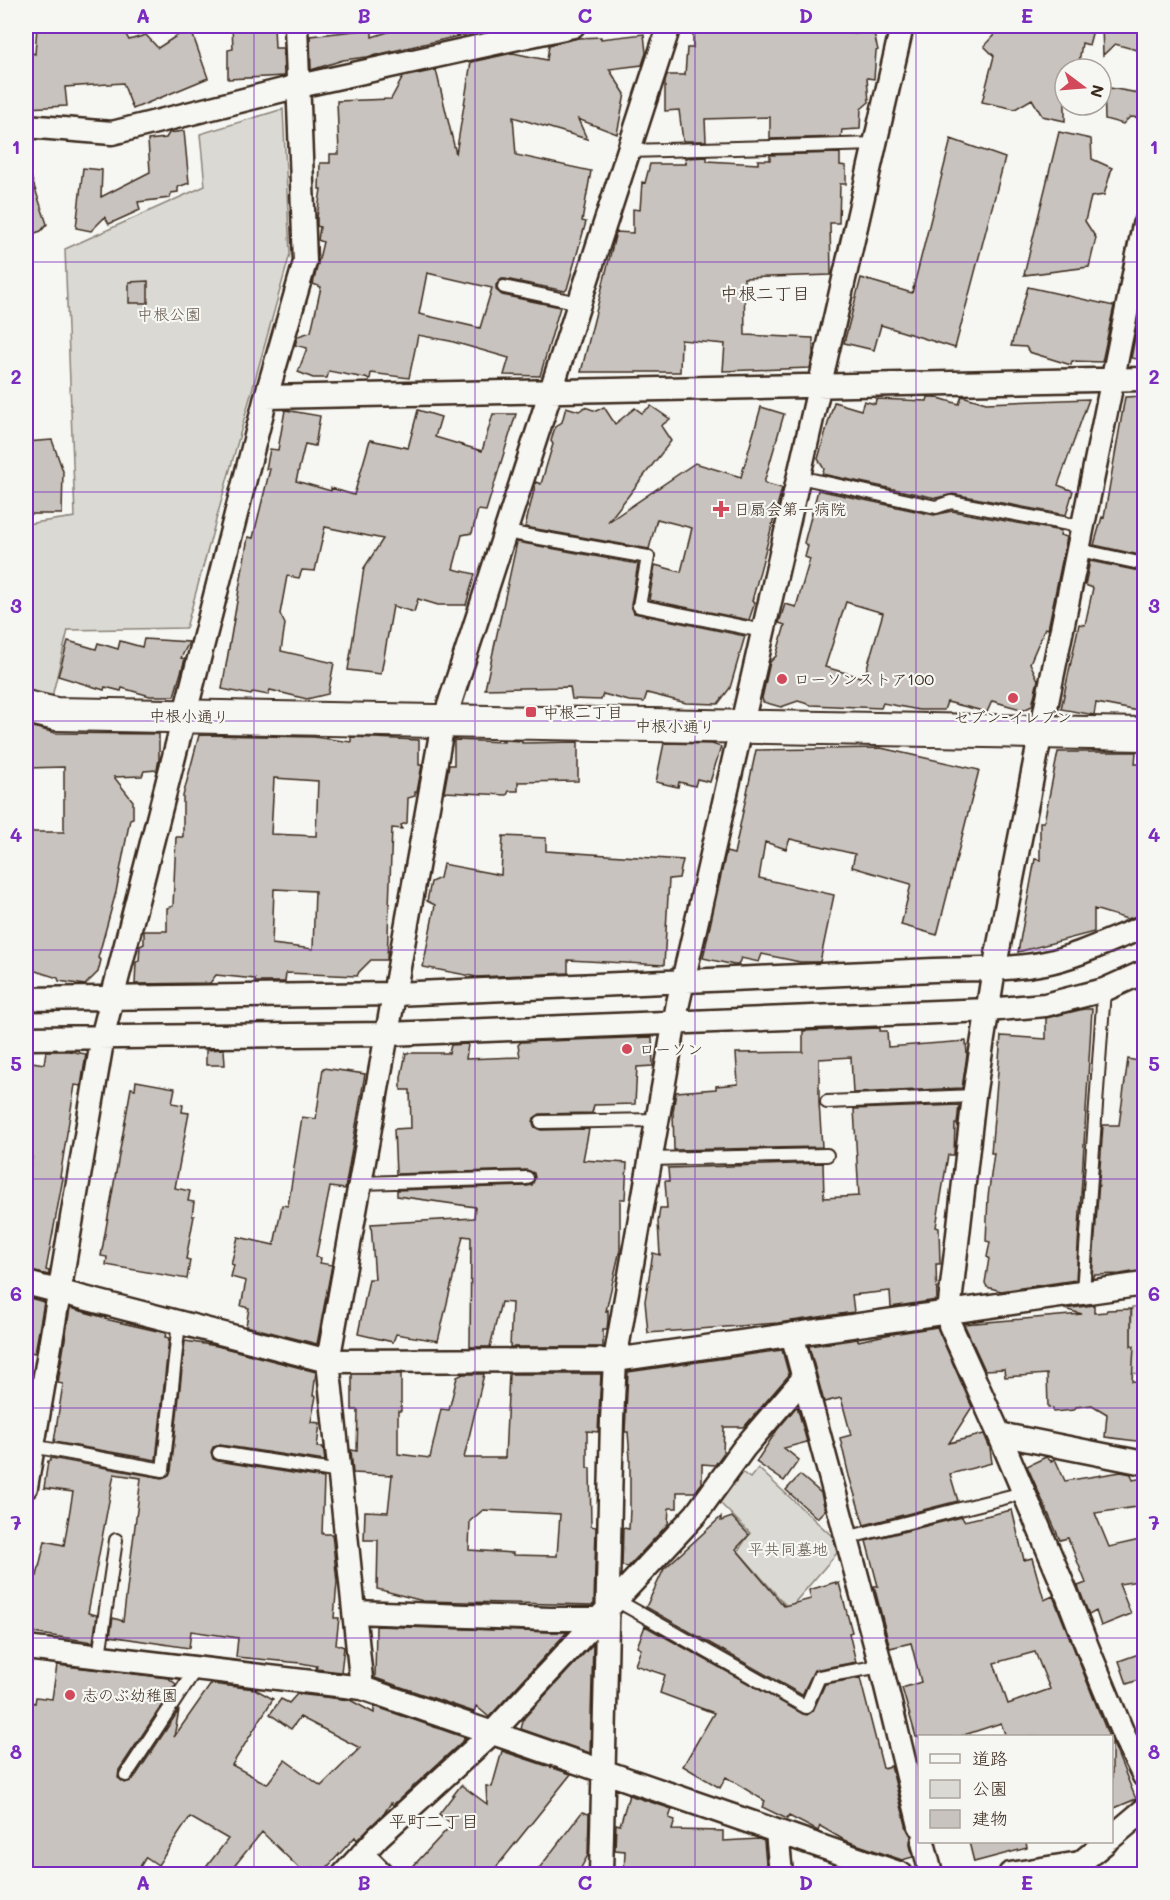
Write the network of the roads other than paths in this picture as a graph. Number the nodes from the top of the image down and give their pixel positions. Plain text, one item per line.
1 (296, 26) edge
2 (573, 26) edge
3 (669, 26) edge
4 (902, 26) edge
5 (299, 86) junction
6 (26, 126) edge
7 (876, 144) junction
8 (630, 151) junction
9 (1144, 225) edge
10 (504, 287) dead end
11 (579, 303) junction
12 (1144, 379) edge
13 (1113, 380) junction
14 (820, 386) junction
15 (550, 391) junction
16 (266, 397) junction
17 (799, 477) junction
18 (1084, 527) junction
19 (506, 532) junction
20 (1079, 550) junction
21 (1144, 564) edge
22 (763, 631) junction
23 (26, 707) edge
24 (186, 716) junction
25 (444, 721) junction
26 (741, 727) junction
27 (1041, 732) junction
28 (1144, 734) edge
29 (1144, 927) edge
30 (994, 972) junction
31 (1144, 972) edge
32 (681, 986) junction
33 (1104, 990) junction
34 (395, 998) junction
35 (26, 999) edge
36 (112, 1001) junction
37 (988, 1007) junction
38 (675, 1019) junction
39 (389, 1031) junction
40 (104, 1034) junction
41 (26, 1038) edge
42 (974, 1096) junction
43 (827, 1102) dead end
44 (656, 1120) junction
45 (541, 1122) dead end
46 (826, 1155) dead end
47 (650, 1159) junction
48 (527, 1178) dead end
49 (362, 1183) junction
50 (26, 1283) edge
51 (1144, 1284) edge
52 (58, 1292) junction
53 (1083, 1292) junction
54 (949, 1312) junction
55 (179, 1322) junction
56 (792, 1334) junction
57 (615, 1360) junction
58 (328, 1361) junction
59 (804, 1378) junction
60 (999, 1434) junction
61 (32, 1446) junction
62 (219, 1453) dead end
63 (1144, 1463) edge
64 (339, 1472) junction
65 (26, 1487) edge
66 (1023, 1493) junction
67 (846, 1538) junction
68 (116, 1540) dead end
69 (607, 1609) junction
70 (354, 1612) junction
71 (26, 1648) edge
72 (99, 1656) junction
73 (881, 1666) junction
74 (196, 1667) junction
75 (362, 1688) junction
76 (493, 1732) junction
77 (604, 1771) junction
78 (126, 1775) dead end
79 (1144, 1776) edge
80 (1144, 1810) edge
81 (918, 1818) edge
82 (777, 1832) junction
83 (1113, 1836) edge
84 (923, 1843) edge
85 (1105, 1843) edge
86 (362, 1854) junction
87 (1048, 1872) edge
88 (344, 1875) edge
89 (382, 1875) edge
90 (601, 1875) edge
91 (781, 1875) edge
92 (901, 1875) edge
93 (931, 1875) edge
94 (1010, 1875) edge

1 - 5 street
2 - 5 street
3 - 8 street
4 - 7 street
5 - 6 street
5 - 16 street
7 - 8 lane
7 - 14 street
8 - 11 street
9 - 13 street
10 - 11 lane
11 - 15 street
12 - 13 street
13 - 14 street
13 - 18 street
14 - 15 street
14 - 17 street
15 - 16 street
15 - 19 street
16 - 24 street
17 - 18 lane
17 - 22 street
18 - 20 street
19 - 22 lane
19 - 25 street
20 - 21 lane
20 - 27 street
22 - 26 street
23 - 24 street, 中根小通り
24 - 25 street, 中根小通り
24 - 36 street
25 - 26 street, 中根小通り
25 - 34 street
26 - 27 street, 中根小通り
26 - 32 street
27 - 28 street, 中根小通り
27 - 30 street
29 - 30 street
30 - 32 street
30 - 37 street
31 - 33 street
32 - 34 street
32 - 38 street
33 - 37 street
33 - 53 lane
34 - 36 street
34 - 39 street
35 - 36 street
36 - 40 street
37 - 38 street
37 - 42 street
38 - 39 street
38 - 44 street
39 - 40 street
39 - 49 street
40 - 41 street
40 - 52 street
42 - 43 lane
42 - 54 street
44 - 45 lane
44 - 47 street
46 - 47 lane
47 - 57 street
48 - 49 lane
49 - 58 street
50 - 52 street
51 - 53 street
52 - 55 street
52 - 61 street
53 - 54 street
54 - 56 street
54 - 60 street
55 - 58 street
55 - 61 lane
56 - 57 street
56 - 59 street
57 - 58 street
57 - 69 street
58 - 64 street
59 - 67 street
59 - 69 street
60 - 63 street
60 - 66 street
61 - 65 street
62 - 64 lane
64 - 70 street
66 - 67 lane
66 - 79 street
67 - 73 street
68 - 72 lane
69 - 70 street
69 - 73 lane
69 - 76 street
69 - 77 street
70 - 75 street
71 - 72 street
72 - 74 street
73 - 81 street
74 - 75 street
74 - 78 lane
75 - 76 street
76 - 77 street
76 - 86 street
77 - 82 street
77 - 90 street
80 - 83 street
82 - 91 street
82 - 92 street
84 - 93 street
85 - 87 street
86 - 88 street
86 - 89 street
87 - 94 street

